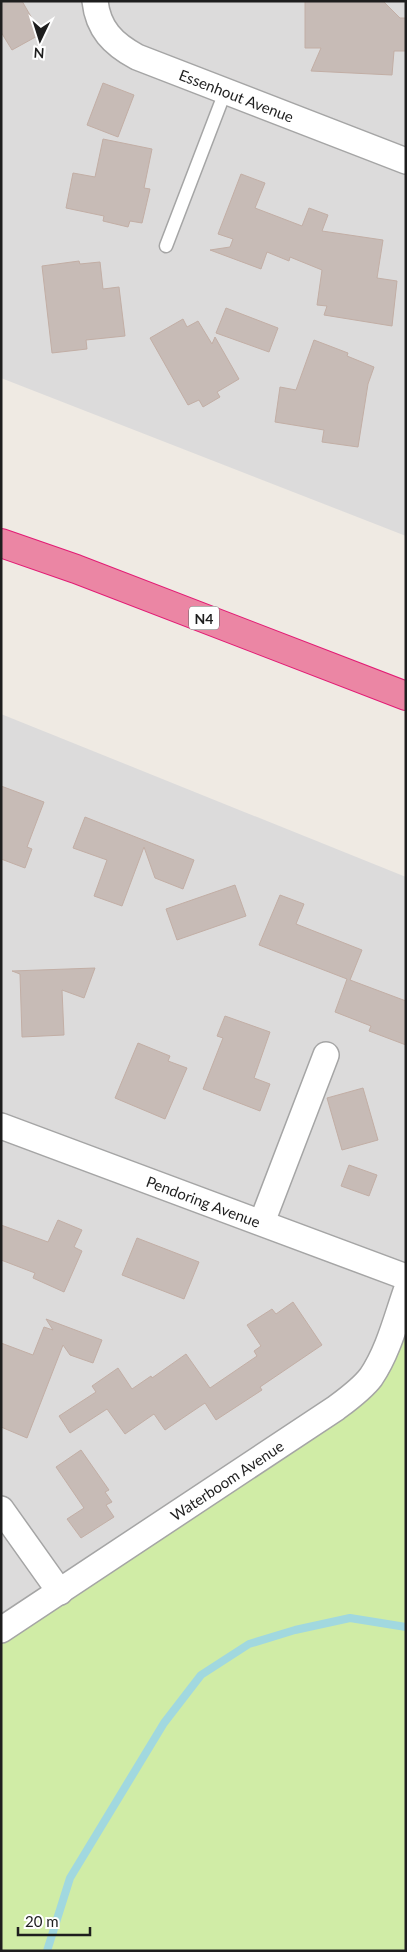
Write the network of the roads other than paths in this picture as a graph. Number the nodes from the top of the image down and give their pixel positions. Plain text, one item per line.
1 (95, 1) edge
2 (225, 92) junction
3 (406, 161) edge
4 (166, 246) dead end
5 (1, 543) edge
6 (406, 696) edge
7 (326, 1055) dead end
8 (1, 1126) edge
9 (262, 1222) junction
10 (406, 1277) edge
11 (406, 1291) edge
12 (1, 1509) edge
13 (60, 1592) junction
14 (1, 1630) edge

1 - 2 street, Essenhout Avenue
2 - 3 street, Essenhout Avenue
2 - 4 lane
5 - 6 highway, N4
7 - 9 street
8 - 9 street, Pendoring Avenue
9 - 10 street, Pendoring Avenue
11 - 13 street, Waterboom Avenue
12 - 13 street
13 - 14 street, Waterboom Avenue

